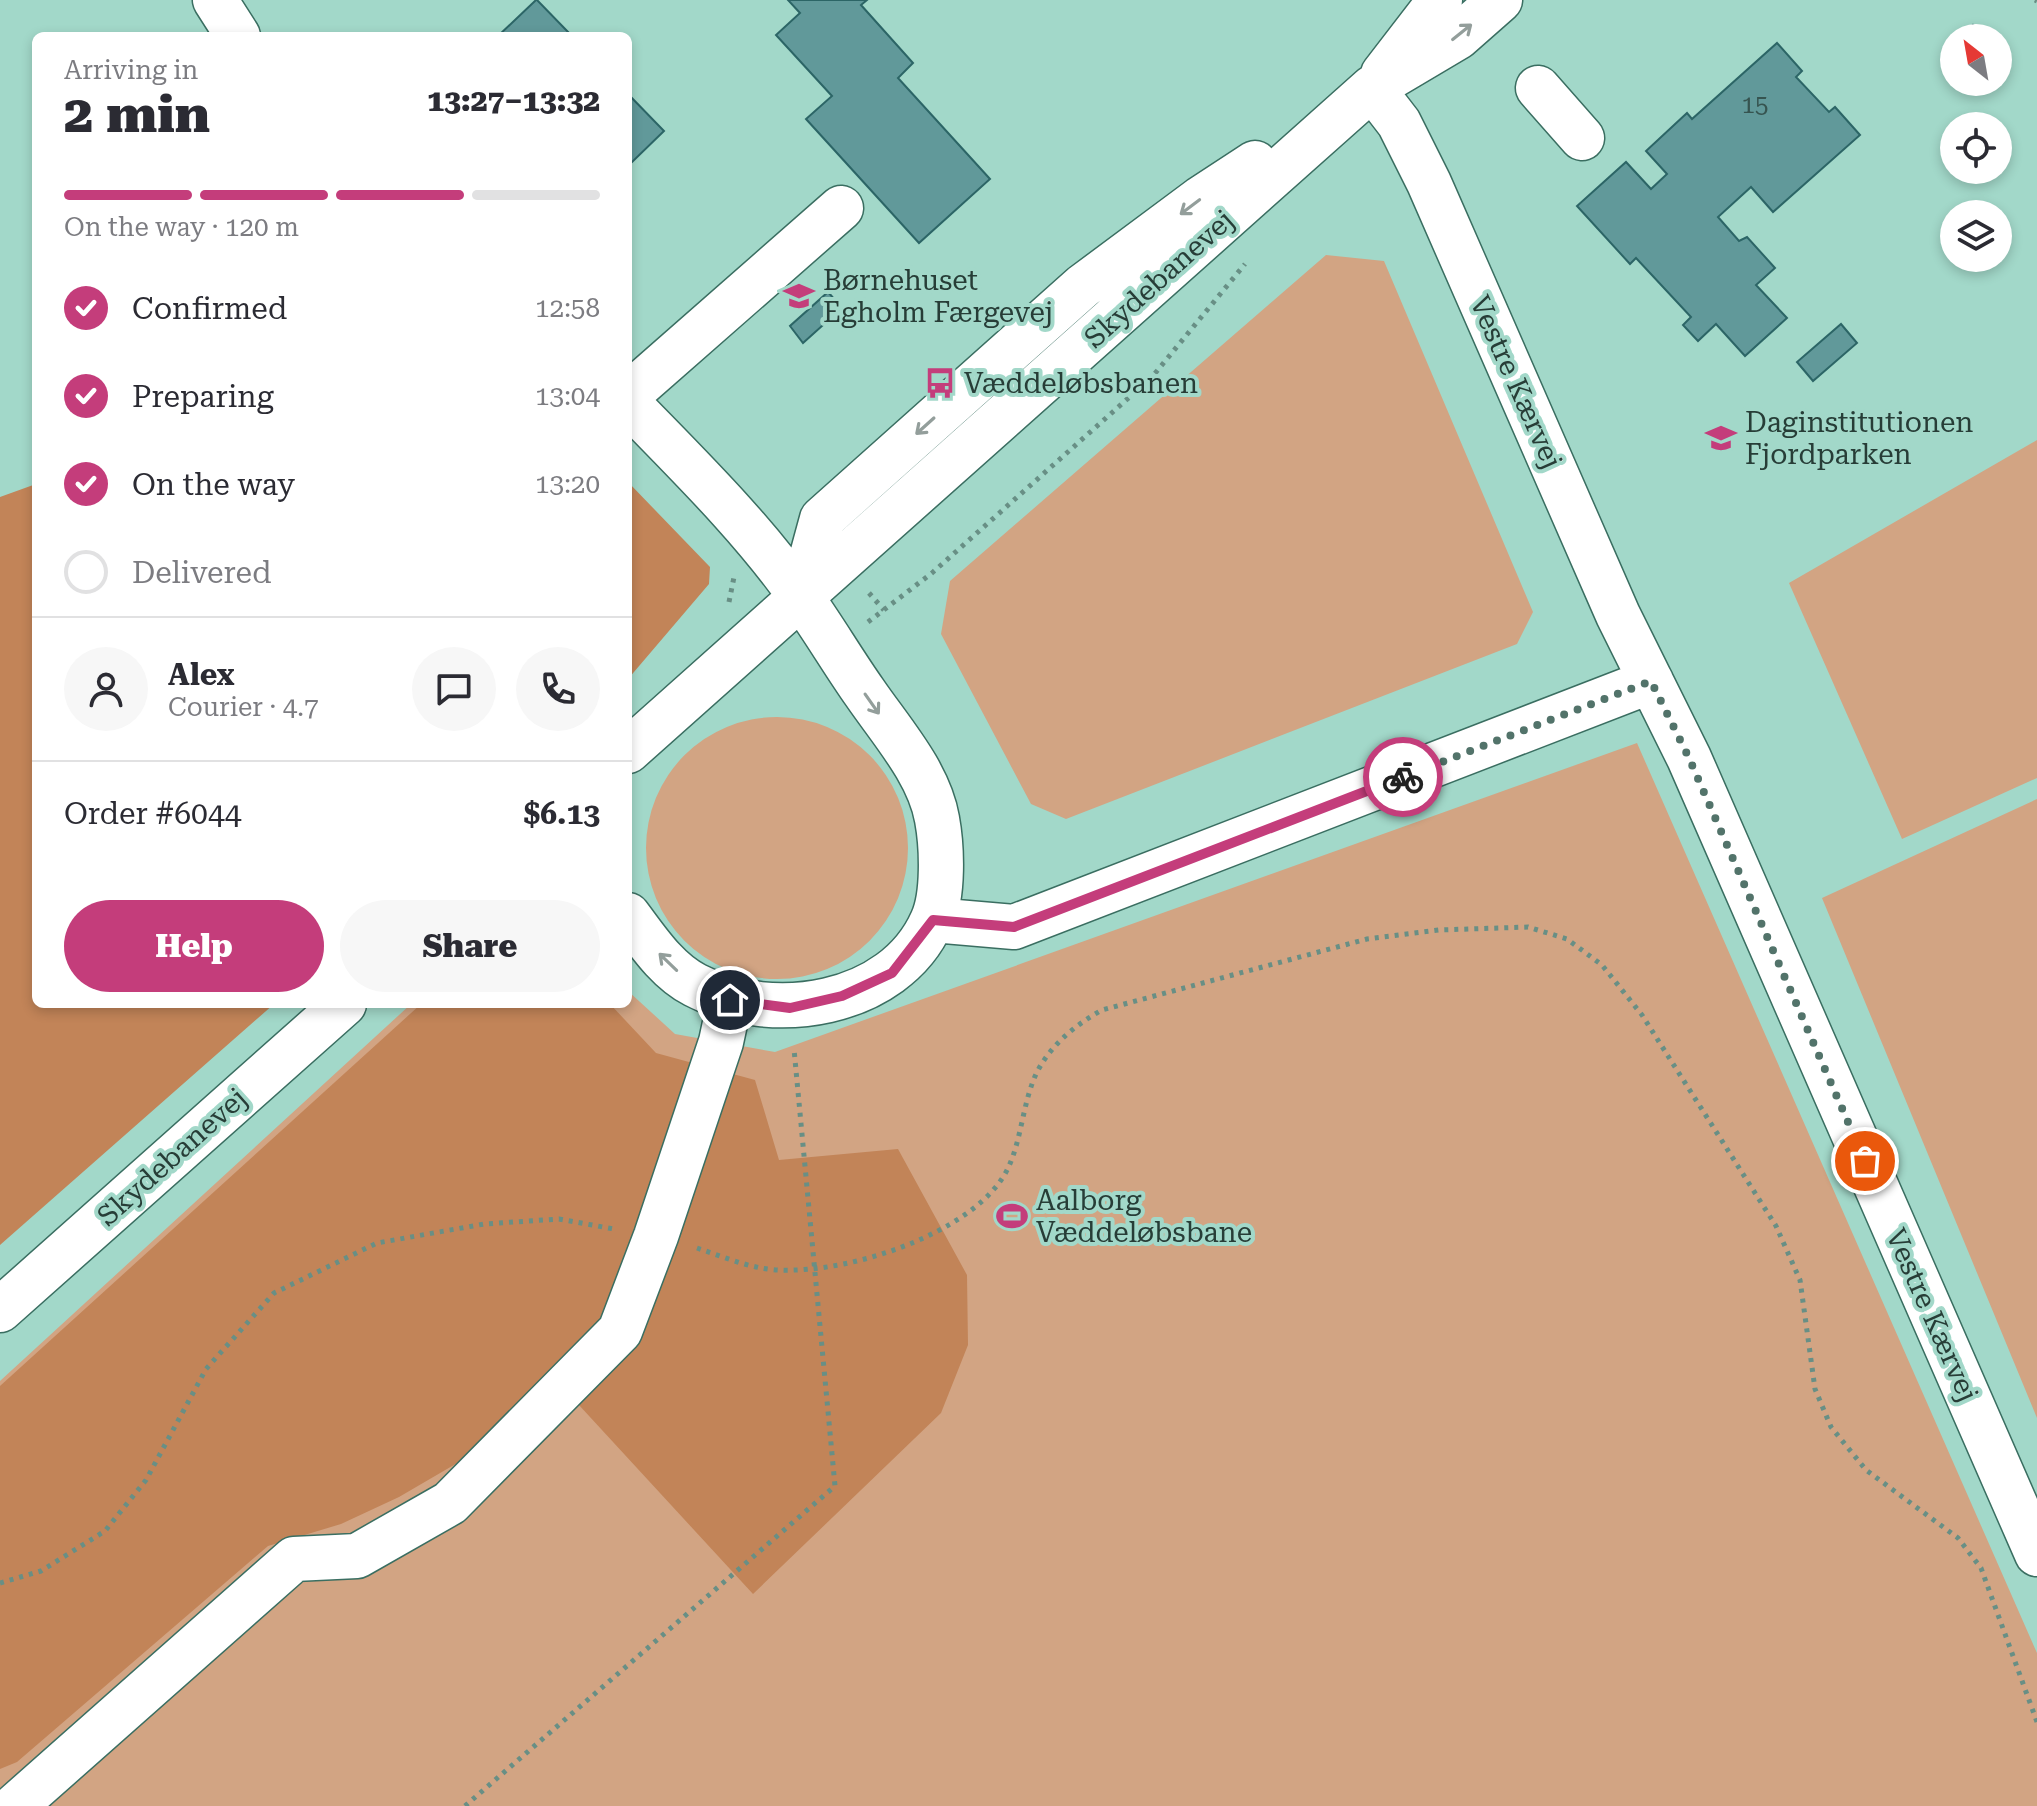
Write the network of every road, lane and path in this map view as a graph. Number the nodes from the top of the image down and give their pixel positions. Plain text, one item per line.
1 (215, 0) edge
2 (1440, 0) edge
3 (1500, 0) edge
4 (235, 32) edge
5 (1372, 88) junction
6 (1538, 88) dead end
7 (1582, 138) dead end
8 (841, 208) dead end
9 (1249, 259) dead end
10 (632, 391) edge
11 (632, 407) edge
12 (801, 596) junction
13 (867, 622) dead end
14 (1651, 681) junction
15 (632, 747) edge
16 (632, 920) edge
17 (933, 920) junction
18 (730, 1000) junction
19 (340, 1008) edge
20 (790, 1008) junction
21 (656, 1236) junction
22 (814, 1269) junction
23 (0, 1310) edge
24 (2037, 1554) edge
25 (0, 1583) edge
26 (2037, 1722) edge
27 (15, 1806) edge
28 (465, 1806) edge

1 - 4 street
2 - 5 street, Skydebanevej
5 -> 3 street, Skydebanevej
5 - 12 street, Skydebanevej
5 - 14 street, Vestre Kærvej
6 - 7 street
8 - 10 street
9 - 13 path
11 - 12 street
12 - 15 street, Skydebanevej
12 -> 17 street
14 - 17 street
14 - 24 street, Vestre Kærvej
18 -> 16 street
17 - 20 street
18 - 20 street
18 - 21 street
19 - 23 street, Skydebanevej
20 - 22 path
21 - 22 path
21 - 25 path
21 - 27 street
22 - 26 path
22 - 28 path

